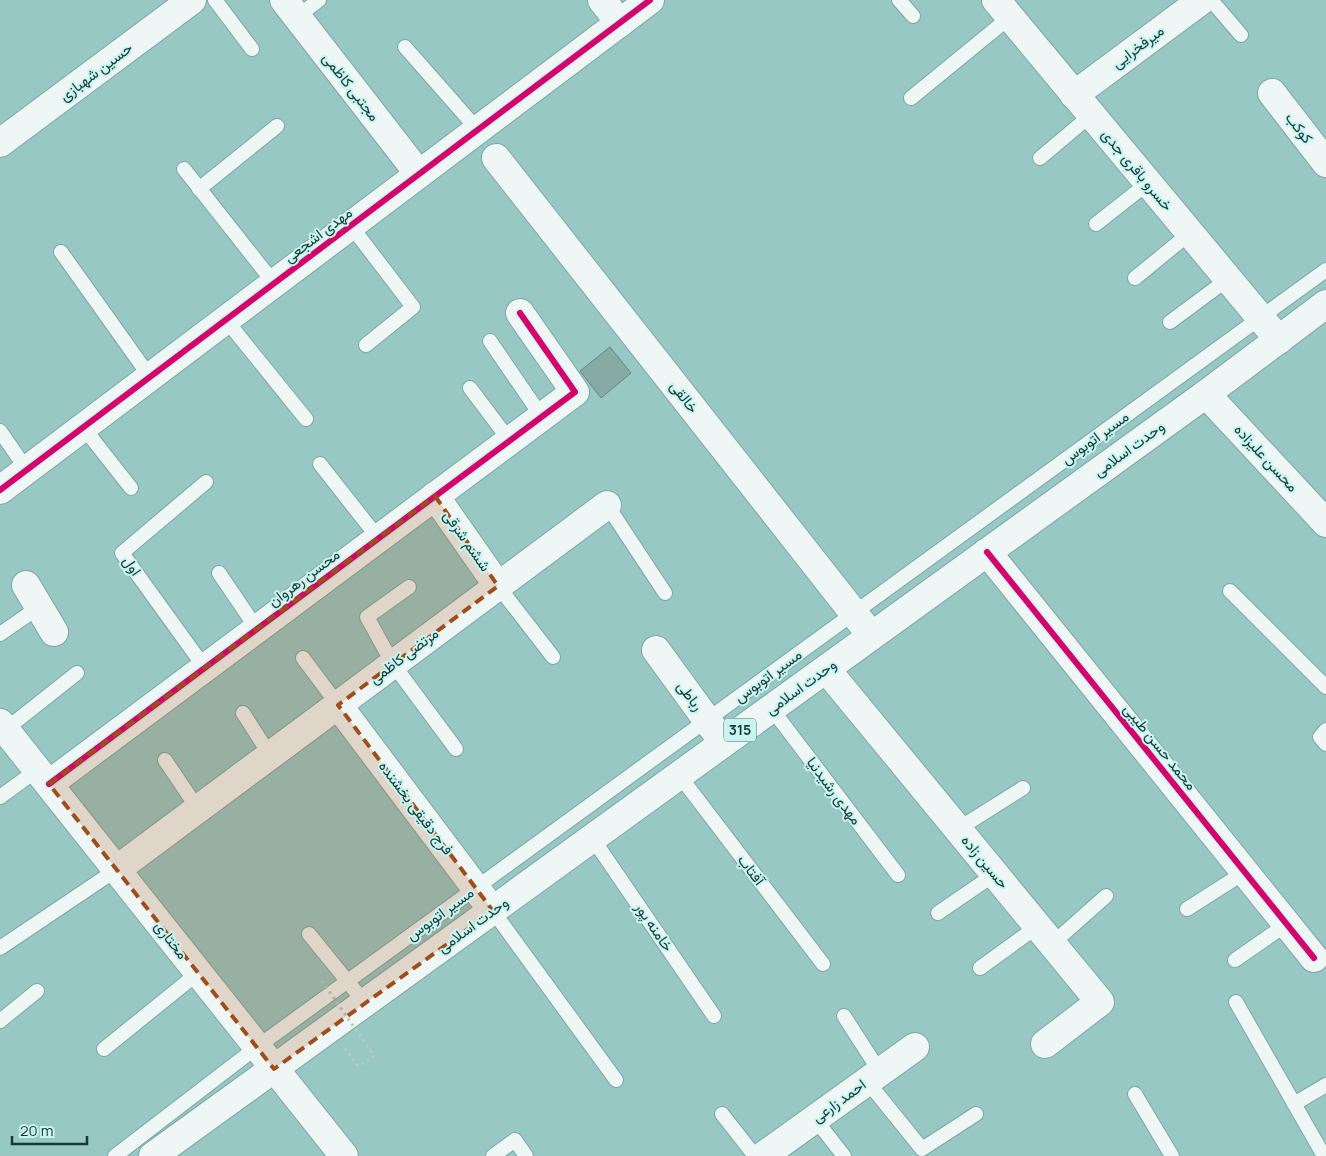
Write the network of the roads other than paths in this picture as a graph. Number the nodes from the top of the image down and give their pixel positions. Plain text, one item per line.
1 (192, 0) edge
2 (215, 0) edge
3 (319, 0) edge
4 (602, 0) edge
5 (650, 0) edge
6 (899, 0) edge
7 (1202, 0) edge
8 (1211, 0) edge
9 (290, 8) edge
10 (1003, 8) edge
11 (913, 16) dead end
12 (620, 23) junction
13 (1241, 35) dead end
14 (405, 47) dead end
15 (252, 49) dead end
16 (1272, 93) dead end
17 (911, 98) dead end
18 (1083, 105) junction
19 (277, 126) dead end
20 (478, 130) junction
21 (0, 144) edge
22 (496, 158) dead end
23 (1040, 158) dead end
24 (1326, 163) edge
25 (184, 169) dead end
26 (419, 174) junction
27 (1148, 183) junction
28 (199, 189) junction
29 (1096, 224) dead end
30 (351, 226) junction
31 (1190, 233) junction
32 (61, 252) dead end
33 (1326, 270) edge
34 (1135, 278) dead end
35 (1228, 279) junction
36 (274, 283) junction
37 (520, 313) dead end
38 (1322, 313) edge
39 (1260, 318) junction
40 (226, 320) junction
41 (1170, 322) dead end
42 (490, 340) dead end
43 (1278, 340) junction
44 (366, 345) dead end
45 (150, 377) junction
46 (470, 388) dead end
47 (1206, 394) junction
48 (542, 417) junction
49 (306, 419) dead end
50 (83, 428) junction
51 (0, 431) edge
52 (510, 441) junction
53 (320, 464) dead end
54 (27, 470) junction
55 (206, 482) dead end
56 (131, 488) dead end
57 (0, 490) edge
58 (436, 496) junction
59 (607, 506) joint
60 (1326, 523) edge
61 (378, 539) junction
62 (987, 552) junction
63 (218, 573) dead end
64 (498, 586) junction
65 (410, 587) dead end
66 (1230, 591) dead end
67 (665, 593) dead end
68 (33, 596) joint
69 (854, 613) junction
70 (257, 629) junction
71 (54, 632) dead end
72 (0, 634) edge
73 (871, 635) junction
74 (656, 650) dead end
75 (553, 657) dead end
76 (303, 658) dead end
77 (393, 664) junction
78 (205, 668) junction
79 (826, 669) junction
80 (77, 673) dead end
81 (1326, 687) edge
82 (338, 705) junction
83 (771, 708) junction
84 (243, 713) dead end
85 (708, 719) junction
86 (3, 726) edge
87 (1326, 730) edge
88 (723, 742) junction
89 (1326, 744) edge
90 (456, 749) dead end
91 (270, 755) junction
92 (165, 760) dead end
93 (679, 775) junction
94 (43, 777) junction
95 (1023, 788) dead end
96 (0, 797) edge
97 (198, 809) junction
98 (958, 829) junction
99 (593, 839) junction
100 (116, 870) junction
101 (1245, 872) junction
102 (995, 874) junction
103 (898, 875) dead end
104 (476, 888) junction
105 (1106, 896) dead end
106 (1187, 909) dead end
107 (493, 911) junction
108 (938, 913) dead end
109 (1287, 924) junction
110 (309, 934) dead end
111 (1045, 935) junction
112 (0, 948) edge
113 (1314, 958) dead end
114 (1235, 960) dead end
115 (824, 964) dead end
116 (980, 968) dead end
117 (198, 973) junction
118 (348, 981) junction
119 (37, 991) dead end
120 (1236, 1002) dead end
121 (365, 1003) junction
122 (714, 1016) dead end
123 (844, 1016) dead end
124 (0, 1021) edge
125 (1045, 1044) dead end
126 (257, 1047) junction
127 (915, 1047) dead end
128 (104, 1049) dead end
129 (274, 1069) junction
130 (873, 1077) junction
131 (616, 1080) dead end
132 (1326, 1085) edge
133 (1135, 1094) dead end
134 (1294, 1104) junction
135 (722, 1114) dead end
136 (976, 1114) dead end
137 (815, 1119) junction
138 (115, 1156) edge
139 (153, 1156) edge
140 (344, 1156) edge
141 (493, 1156) edge
142 (526, 1156) edge
143 (755, 1156) edge
144 (763, 1156) edge
145 (844, 1156) edge
146 (1172, 1156) edge
147 (1324, 1156) edge

1 - 21 street, حسین شهبازی
2 - 15 lane
3 - 9 lane
4 - 12 street
5 - 12 street, مهدی اشجعی
6 - 11 lane
7 - 18 street, میرفخرایی
8 - 13 lane
9 - 26 street, مجتبی کاظمی
10 - 17 lane
10 - 18 street, خسرو باقری جدی
12 - 20 street, مهدی اشجعی
14 - 20 lane
16 - 24 street, کوکب
18 - 23 lane
18 - 27 street, خسرو باقری جدی
19 - 28 lane
20 - 26 street, مهدی اشجعی
22 - 69 street, خالقی
25 - 28 lane
26 - 30 street, مهدی اشجعی
27 - 29 lane
27 - 31 street, خسرو باقری جدی
28 - 36 lane
30 - 36 street, مهدی اشجعی
30 - 44 lane
31 - 34 lane
31 - 35 street, خسرو باقری جدی
32 - 45 lane
33 - 39 lane, مسیر اتوبوس
35 - 39 street, خسرو باقری جدی
35 - 41 lane
36 - 40 street, مهدی اشجعی
37 - 48 street, محسن رهروان
38 - 43 street, وحدت اسلامی / 315
39 - 43 street, خسرو باقری جدی
39 - 69 lane, مسیر اتوبوس
40 - 45 street, مهدی اشجعی
40 - 49 lane
42 - 48 lane
43 - 47 street, وحدت اسلامی / 315
45 - 50 street, مهدی اشجعی
46 - 52 lane
47 - 60 street, محسن علیزاده
47 - 62 street, وحدت اسلامی / 315
48 - 52 street, محسن رهروان
50 - 54 street, مهدی اشجعی
50 - 56 lane
51 - 54 lane
52 - 58 street, محسن رهروان
53 - 61 lane
54 - 57 street, مهدی اشجعی
55 - 78 lane, اول
58 - 61 street, محسن رهروان
58 - 64 street, ششم شرقی
59 - 64 street, مرتضی کاظمی
59 - 67 lane, مرتضی کاظمی
61 - 70 street, محسن رهروان
62 - 73 street, وحدت اسلامی / 315
62 - 101 street, محمد حسن طیبی
63 - 70 lane
64 - 75 lane
64 - 77 street, مرتضی کاظمی
65 - 77 lane
66 - 81 lane
68 - 71 street
68 - 72 lane
69 - 73 street, خالقی
69 - 85 lane, مسیر اتوبوس
70 - 78 street, محسن رهروان
73 - 79 street, وحدت اسلامی / 315
74 - 85 street, رباطی
76 - 82 lane
77 - 82 street, مرتضی کاظمی
77 - 90 lane
78 - 94 street, محسن رهروان
79 - 83 street, وحدت اسلامی / 315
79 - 98 street, حسین زاده
80 - 86 lane
82 - 91 street, مرتضی کاظمی
82 - 104 street, فرج دقیقی بخشنده
83 - 88 street, وحدت اسلامی / 315
83 - 103 lane, مهدی رشیدنیا
84 - 91 lane
85 - 88 street, رباطی
85 - 104 lane, مسیر اتوبوس
86 - 94 street, مختاری
87 - 89 lane
88 - 93 street, وحدت اسلامی / 315
91 - 97 street, مرتضی کاظمی
92 - 97 lane
93 - 99 street, وحدت اسلامی / 315
93 - 115 lane, آفتاب
94 - 96 lane
94 - 100 street, مختاری
95 - 98 lane
97 - 100 street, مرتضی کاظمی
98 - 102 street, حسین زاده
99 - 107 street, وحدت اسلامی / 315
99 - 122 lane, خامنه پور
100 - 112 lane
100 - 117 street, مختاری
101 - 106 lane
101 - 109 street, محمد حسن طیبی
102 - 108 lane
102 - 111 street, حسین زاده
104 - 107 street, فرج دقیقی بخشنده
104 - 118 lane, مسیر اتوبوس
105 - 111 lane
107 - 121 street, وحدت اسلامی / 315
107 - 131 lane
109 - 113 street, محمد حسن طیبی
109 - 114 lane
110 - 118 lane
111 - 116 lane
111 - 125 street, حسین زاده
117 - 126 street, مختاری
117 - 128 lane
118 - 121 lane
118 - 126 lane, مسیر اتوبوس
119 - 124 lane
120 - 134 lane
121 - 129 street, وحدت اسلامی / 315
123 - 130 lane
126 - 129 street, مختاری
126 - 138 lane, مسیر اتوبوس
127 - 130 street, احمد زارعی
129 - 139 street, وحدت اسلامی / 315
129 - 140 street, مختاری
130 - 136 lane
130 - 137 street, احمد زارعی
132 - 134 lane
133 - 146 lane
134 - 147 lane
135 - 143 lane
137 - 144 street, احمد زارعی
137 - 145 lane
141 - 142 lane

